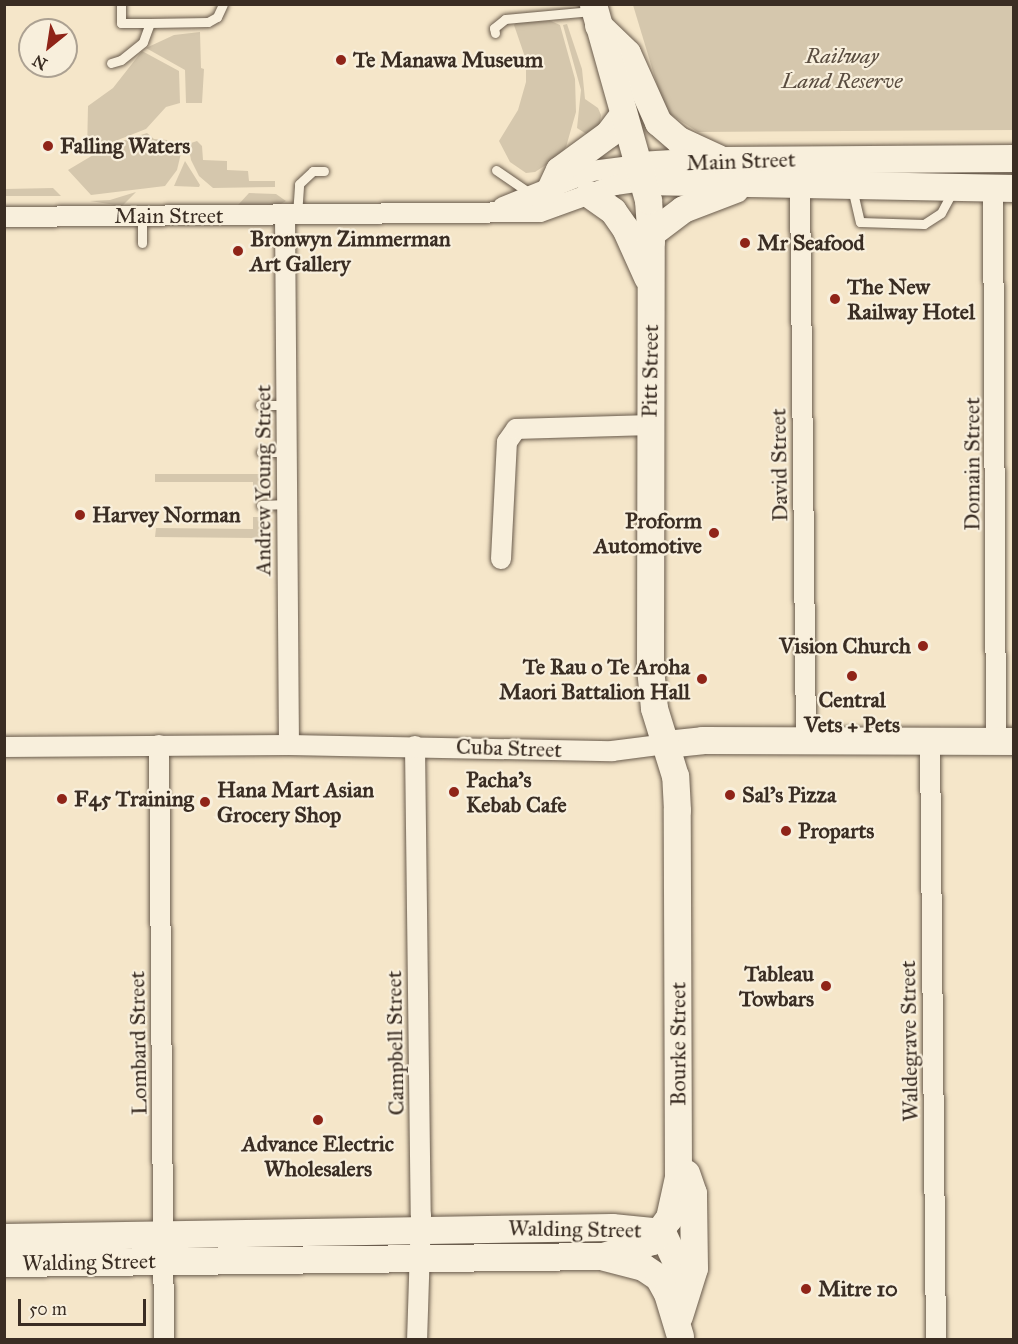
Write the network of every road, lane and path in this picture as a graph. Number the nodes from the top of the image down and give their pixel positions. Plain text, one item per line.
1 (121, 4) edge
2 (223, 4) edge
3 (595, 13) edge
4 (150, 23) junction
5 (495, 33) dead end
6 (111, 63) dead end
7 (623, 114) junction
8 (1014, 158) edge
9 (722, 160) junction
10 (496, 170) dead end
11 (324, 171) dead end
12 (641, 173) junction
13 (753, 182) junction
14 (801, 186) junction
15 (852, 187) junction
16 (954, 188) junction
17 (1004, 188) edge
18 (542, 192) junction
19 (589, 194) junction
20 (477, 213) junction
21 (291, 215) junction
22 (142, 216) junction
23 (4, 217) edge
24 (650, 234) junction
25 (142, 243) dead end
26 (651, 286) junction
27 (260, 405) dead end
28 (286, 405) junction
29 (650, 426) junction
30 (261, 452) dead end
31 (286, 452) junction
32 (1005, 496) edge
33 (287, 504) junction
34 (261, 505) dead end
35 (501, 559) dead end
36 (930, 741) junction
37 (1005, 741) edge
38 (806, 742) junction
39 (666, 744) junction
40 (159, 745) junction
41 (289, 745) junction
42 (415, 746) junction
43 (4, 747) edge
44 (678, 1146) junction
45 (421, 1228) junction
46 (662, 1232) junction
47 (165, 1234) junction
48 (4, 1237) edge
49 (419, 1256) junction
50 (603, 1256) junction
51 (164, 1261) junction
52 (4, 1263) edge
53 (679, 1331) edge
54 (164, 1340) edge
55 (417, 1340) edge
56 (936, 1340) edge

1 - 4 lane
2 - 4 lane
3 - 5 lane
3 - 7 main road, Pitt Street
3 - 9 main road
4 - 6 lane
7 - 12 main road, Pitt Street
7 - 18 main road
8 - 9 main road, Main Street
9 - 12 main road, Main Street
10 - 18 lane
11 - 21 lane
12 - 13 main road, Main Street
12 - 18 street, Main Street
12 - 19 street, Main Street
12 - 24 main road, Pitt Street
13 - 14 main road, Main Street
13 - 24 main road
14 - 15 main road, Main Street
14 - 38 street, David Street
15 - 16 main road, Main Street
15 - 16 lane
16 - 17 main road, Main Street
17 - 32 street, Domain Street
18 - 20 street, Main Street
19 - 20 street, Main Street
19 - 26 main road
20 - 21 street, Main Street
21 - 22 street, Main Street
21 - 28 street, Andrew Young Street
22 - 23 street, Main Street
22 - 25 lane
24 - 26 main road, Pitt Street
26 - 29 main road, Pitt Street
27 - 28 lane
28 - 31 street, Andrew Young Street
29 - 35 street
29 - 39 main road, Pitt Street
30 - 31 lane
31 - 33 street, Andrew Young Street
32 - 37 street, Domain Street
33 - 34 lane
33 - 41 street, Andrew Young Street
36 - 37 main road, Cuba Street
36 - 38 main road, Cuba Street
36 - 56 street, Waldegrave Street
38 - 39 main road, Cuba Street
39 - 42 street, Cuba Street
39 - 44 main road, Bourke Street
40 - 41 street, Cuba Street
40 - 43 street, Cuba Street
40 - 47 street, Lombard Street
41 - 42 street, Cuba Street
42 - 45 street, Campbell Street
44 - 46 main road, Bourke Street
44 - 53 main road
45 - 46 main road, Walding Street
45 - 47 main road, Walding Street
45 - 49 street, Campbell Street
46 - 50 main road, Walding Street
46 - 53 main road
47 - 48 main road, Walding Street
47 - 51 street, Lombard Street
49 - 50 main road, Walding Street
49 - 51 main road, Walding Street
49 - 55 street, Campbell Street
50 - 53 main road
51 - 52 main road, Walding Street
51 - 54 street, Lombard Street

